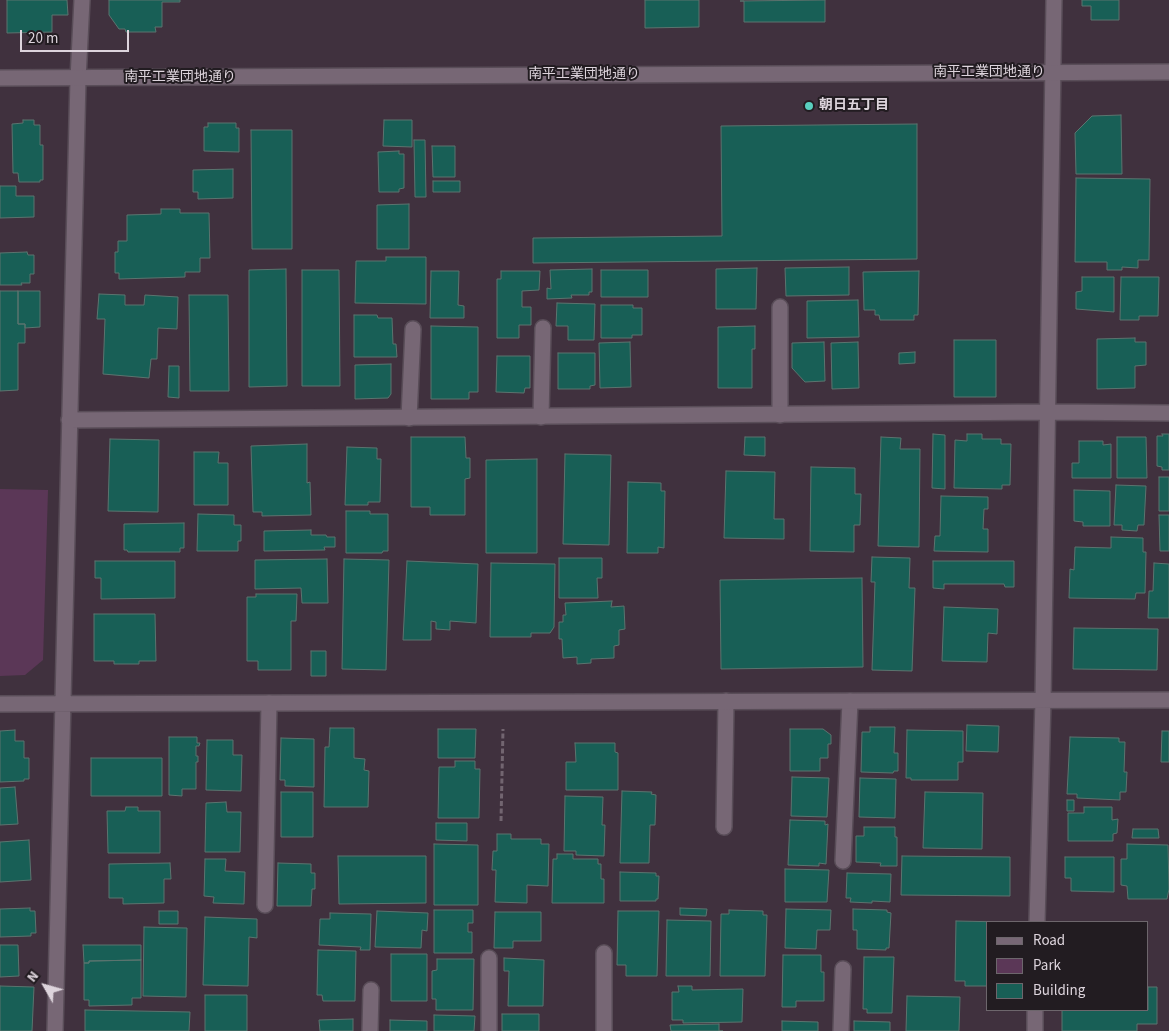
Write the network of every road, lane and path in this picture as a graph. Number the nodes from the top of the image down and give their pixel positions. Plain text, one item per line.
1 (82, 0) edge
2 (1054, 0) edge
3 (1169, 72) edge
4 (1052, 73) junction
5 (0, 78) edge
6 (78, 79) junction
7 (780, 307) dead end
8 (543, 328) dead end
9 (412, 329) dead end
10 (1048, 412) junction
11 (1169, 413) edge
12 (780, 415) junction
13 (541, 417) junction
14 (409, 418) junction
15 (70, 420) junction
16 (1043, 700) junction
17 (1169, 700) edge
18 (726, 701) junction
19 (850, 701) junction
20 (504, 702) junction
21 (269, 703) junction
22 (0, 704) edge
23 (64, 704) junction
24 (501, 821) dead end
25 (724, 827) dead end
26 (843, 861) dead end
27 (265, 905) dead end
28 (1037, 921) edge
29 (604, 953) dead end
30 (489, 958) dead end
31 (843, 969) dead end
32 (371, 990) dead end
33 (1035, 1011) edge
34 (55, 1031) edge
35 (370, 1031) edge
36 (488, 1031) edge
37 (604, 1031) edge
38 (841, 1031) edge
39 (1034, 1031) edge

1 - 6 street
2 - 4 street
3 - 4 street, 南平工業団地通り
4 - 6 street, 南平工業団地通り
4 - 10 street
5 - 6 street, 南平工業団地通り
6 - 15 street
7 - 12 street
8 - 13 street
9 - 14 street
10 - 11 street
10 - 12 street
10 - 16 street
12 - 13 street
13 - 14 street
14 - 15 street
15 - 23 street
16 - 17 street
16 - 19 street
16 - 28 street
18 - 19 street
18 - 20 street
18 - 25 street
19 - 26 street
20 - 21 street
20 - 24 path
21 - 23 street
21 - 27 street
22 - 23 street
23 - 34 street
29 - 37 street
30 - 36 street
31 - 38 street
32 - 35 street
33 - 39 street

